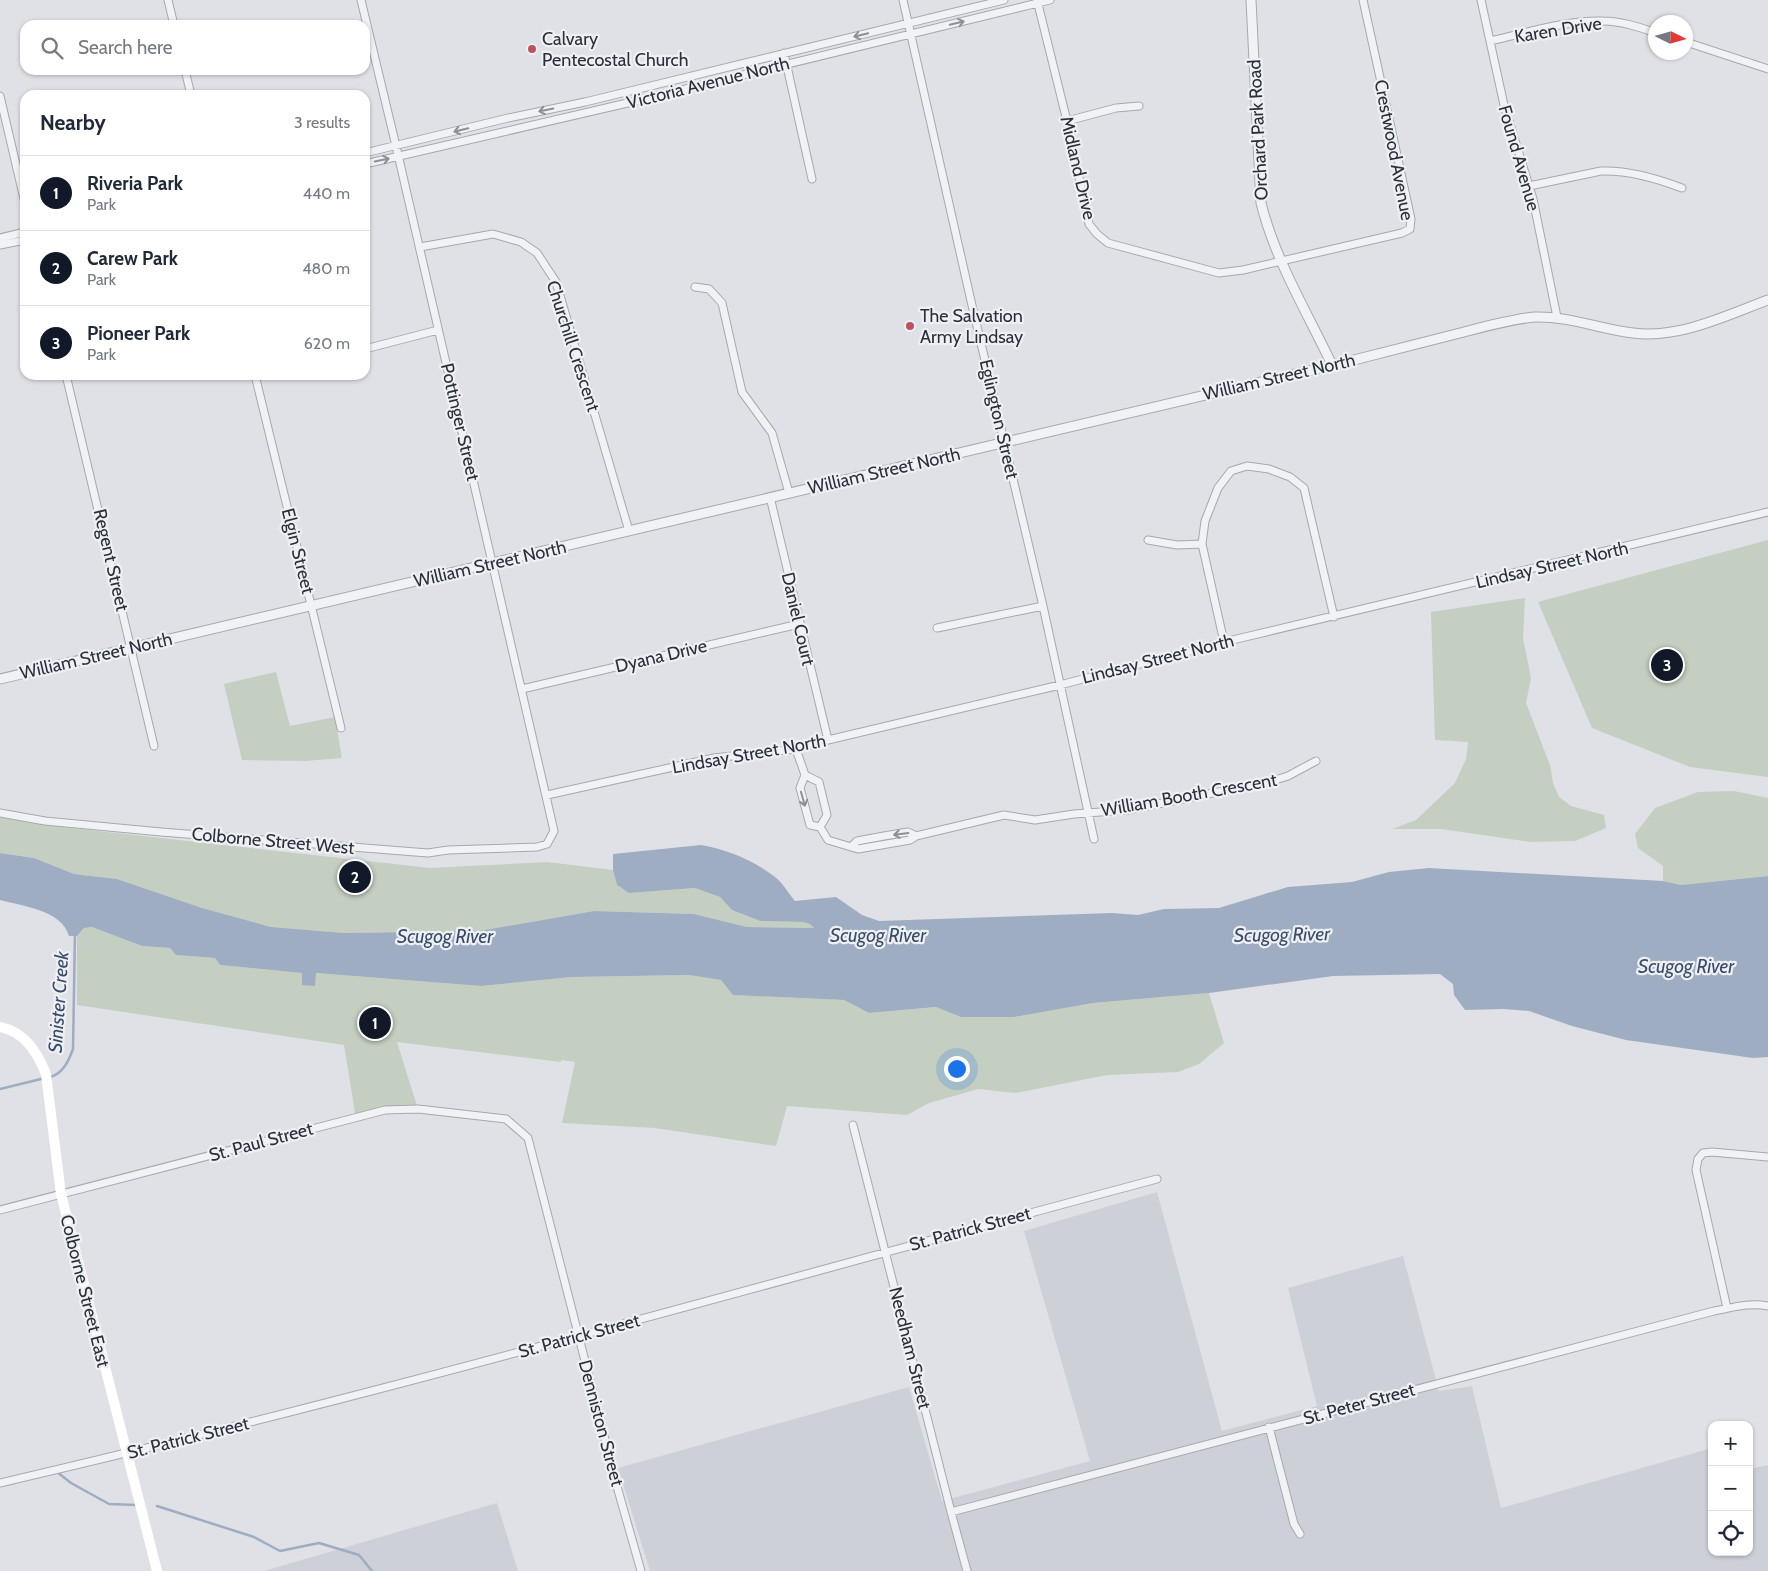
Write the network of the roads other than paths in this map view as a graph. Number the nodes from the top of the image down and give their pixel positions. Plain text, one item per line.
1 (168, 0) edge
2 (361, 0) edge
3 (902, 0) edge
4 (1004, 0) edge
5 (1050, 0) edge
6 (1252, 0) edge
7 (1363, 0) edge
8 (1481, 0) edge
9 (1038, 2) edge
10 (173, 20) edge
11 (366, 20) edge
12 (908, 23) junction
13 (1648, 30) edge
14 (910, 35) junction
15 (370, 38) edge
16 (1490, 41) junction
17 (1693, 44) edge
18 (784, 53) junction
19 (786, 63) junction
20 (1768, 69) edge
21 (186, 75) edge
22 (634, 89) junction
23 (190, 90) edge
24 (0, 96) edge
25 (636, 101) junction
26 (1140, 106) dead end
27 (1067, 122) junction
28 (396, 146) junction
29 (370, 152) edge
30 (399, 156) junction
31 (370, 163) edge
32 (812, 179) dead end
33 (20, 182) edge
34 (1529, 186) junction
35 (1682, 188) dead end
36 (20, 233) edge
37 (0, 238) edge
38 (20, 241) edge
39 (0, 245) edge
40 (420, 247) junction
41 (1282, 261) junction
42 (695, 287) dead end
43 (1768, 300) edge
44 (1557, 317) junction
45 (438, 330) junction
46 (370, 347) edge
47 (1332, 365) junction
48 (67, 380) edge
49 (258, 380) edge
50 (1005, 442) junction
51 (789, 493) junction
52 (770, 497) junction
53 (1768, 512) edge
54 (629, 531) junction
55 (1148, 540) dead end
56 (1202, 544) junction
57 (492, 563) junction
58 (311, 605) junction
59 (1043, 606) junction
60 (1334, 617) junction
61 (799, 624) junction
62 (937, 628) dead end
63 (1224, 642) junction
64 (132, 647) junction
65 (0, 679) edge
66 (1060, 685) junction
67 (522, 689) junction
68 (341, 728) dead end
69 (828, 740) junction
70 (154, 746) dead end
71 (796, 749) junction
72 (1316, 761) dead end
73 (805, 775) junction
74 (546, 795) junction
75 (0, 813) edge
76 (1087, 813) junction
77 (820, 827) junction
78 (884, 836) junction
79 (916, 836) junction
80 (1094, 839) dead end
81 (547, 844) joint
82 (887, 844) junction
83 (851, 847) junction
84 (0, 1027) edge
85 (853, 1126) dead end
86 (522, 1132) joint
87 (1768, 1157) edge
88 (1157, 1180) dead end
89 (61, 1194) junction
90 (0, 1210) edge
91 (886, 1252) junction
92 (1768, 1306) edge
93 (1727, 1308) junction
94 (578, 1336) junction
95 (1268, 1427) junction
96 (126, 1455) junction
97 (0, 1483) edge
98 (951, 1512) junction
99 (1300, 1534) dead end
100 (157, 1571) edge
101 (641, 1571) edge
102 (967, 1571) edge

1 - 10 street
2 - 11 street, Pottinger Street
3 - 12 street, Eglington Street
4 - 12 street, Victoria Avenue North
5 - 9 street, Victoria Avenue North
6 - 41 street, Orchard Park Road
7 - 41 street, Crestwood Avenue
8 - 16 street, Found Avenue
14 -> 9 street, Victoria Avenue North
9 - 27 street, Midland Drive
12 - 14 street, Eglington Street
12 -> 18 street, Victoria Avenue North
13 - 16 street, Karen Drive
14 - 19 street, Victoria Avenue North
14 - 50 street, Eglington Street
15 - 28 street, Pottinger Street
16 - 34 street, Found Avenue
17 - 20 street
18 - 19 street
18 - 22 street, Victoria Avenue North
19 - 25 street, Victoria Avenue North
19 - 32 street
21 - 23 street
22 - 25 street
22 -> 28 street, Victoria Avenue North
24 - 33 street
25 - 30 street, Victoria Avenue North
26 - 27 street
27 - 41 street, Midland Drive
28 - 29 street, Victoria Avenue North
28 - 30 street, Pottinger Street
31 -> 30 street, Victoria Avenue North
30 - 40 street, Pottinger Street
34 - 35 street
34 - 44 street, Found Avenue
36 - 37 street
38 - 39 street
40 - 45 street, Pottinger Street
40 - 54 street, Churchill Crescent
41 - 47 street, Orchard Park Road
42 - 51 street
43 - 44 street, William Street North
44 - 47 street, William Street North
45 - 46 street
45 - 57 street, Pottinger Street
47 - 50 street, William Street North
48 - 64 street, Regent Street
49 - 58 street, Elgin Street
50 - 51 street, William Street North
50 - 59 street, Eglington Street
51 - 52 street, William Street North
52 - 54 street, William Street North
52 - 61 street, Daniel Court
53 - 60 street, Lindsay Street North
54 - 57 street, William Street North
55 - 56 street
56 - 60 street
56 - 63 street
57 - 58 street, William Street North
57 - 67 street, Pottinger Street
58 - 64 street, William Street North
58 - 68 street, Elgin Street
59 - 62 street
59 - 66 street, Eglington Street
60 - 63 street, Lindsay Street North
61 - 67 street, Dyana Drive
61 - 69 street, Daniel Court
63 - 66 street, Lindsay Street North
64 - 65 street, William Street North
64 - 70 street, Regent Street
66 - 69 street, Lindsay Street North
66 - 76 street, Eglington Street
67 - 74 street, Pottinger Street
69 - 71 street, Lindsay Street North
71 - 73 street
71 - 74 street, Lindsay Street North
72 - 76 street, William Booth Crescent
73 -> 77 street
73 - 77 street
74 - 81 street, Pottinger Street
75 - 81 street, Colborne Street West
76 - 79 street, William Booth Crescent
76 - 80 street, Eglington Street
77 - 83 street
79 -> 78 street
78 - 82 street
78 - 83 street
79 - 82 street
82 - 83 street
84 - 89 main road, Colborne Street East
85 - 91 street, Needham Street
86 - 89 street, St. Paul Street
86 - 94 street, Denniston Street
87 - 93 street
88 - 91 street, St. Patrick Street
89 - 90 street, St. Paul Street
89 - 96 main road, Colborne Street East
91 - 94 street, St. Patrick Street
91 - 98 street, Needham Street
92 - 93 street, St. Peter Street
93 - 95 street, St. Peter Street
94 - 96 street, St. Patrick Street
94 - 101 street, Denniston Street
95 - 98 street, St. Peter Street
95 - 99 street
96 - 97 street, St. Patrick Street
96 - 100 main road, Colborne Street East
98 - 102 street, Needham Street

